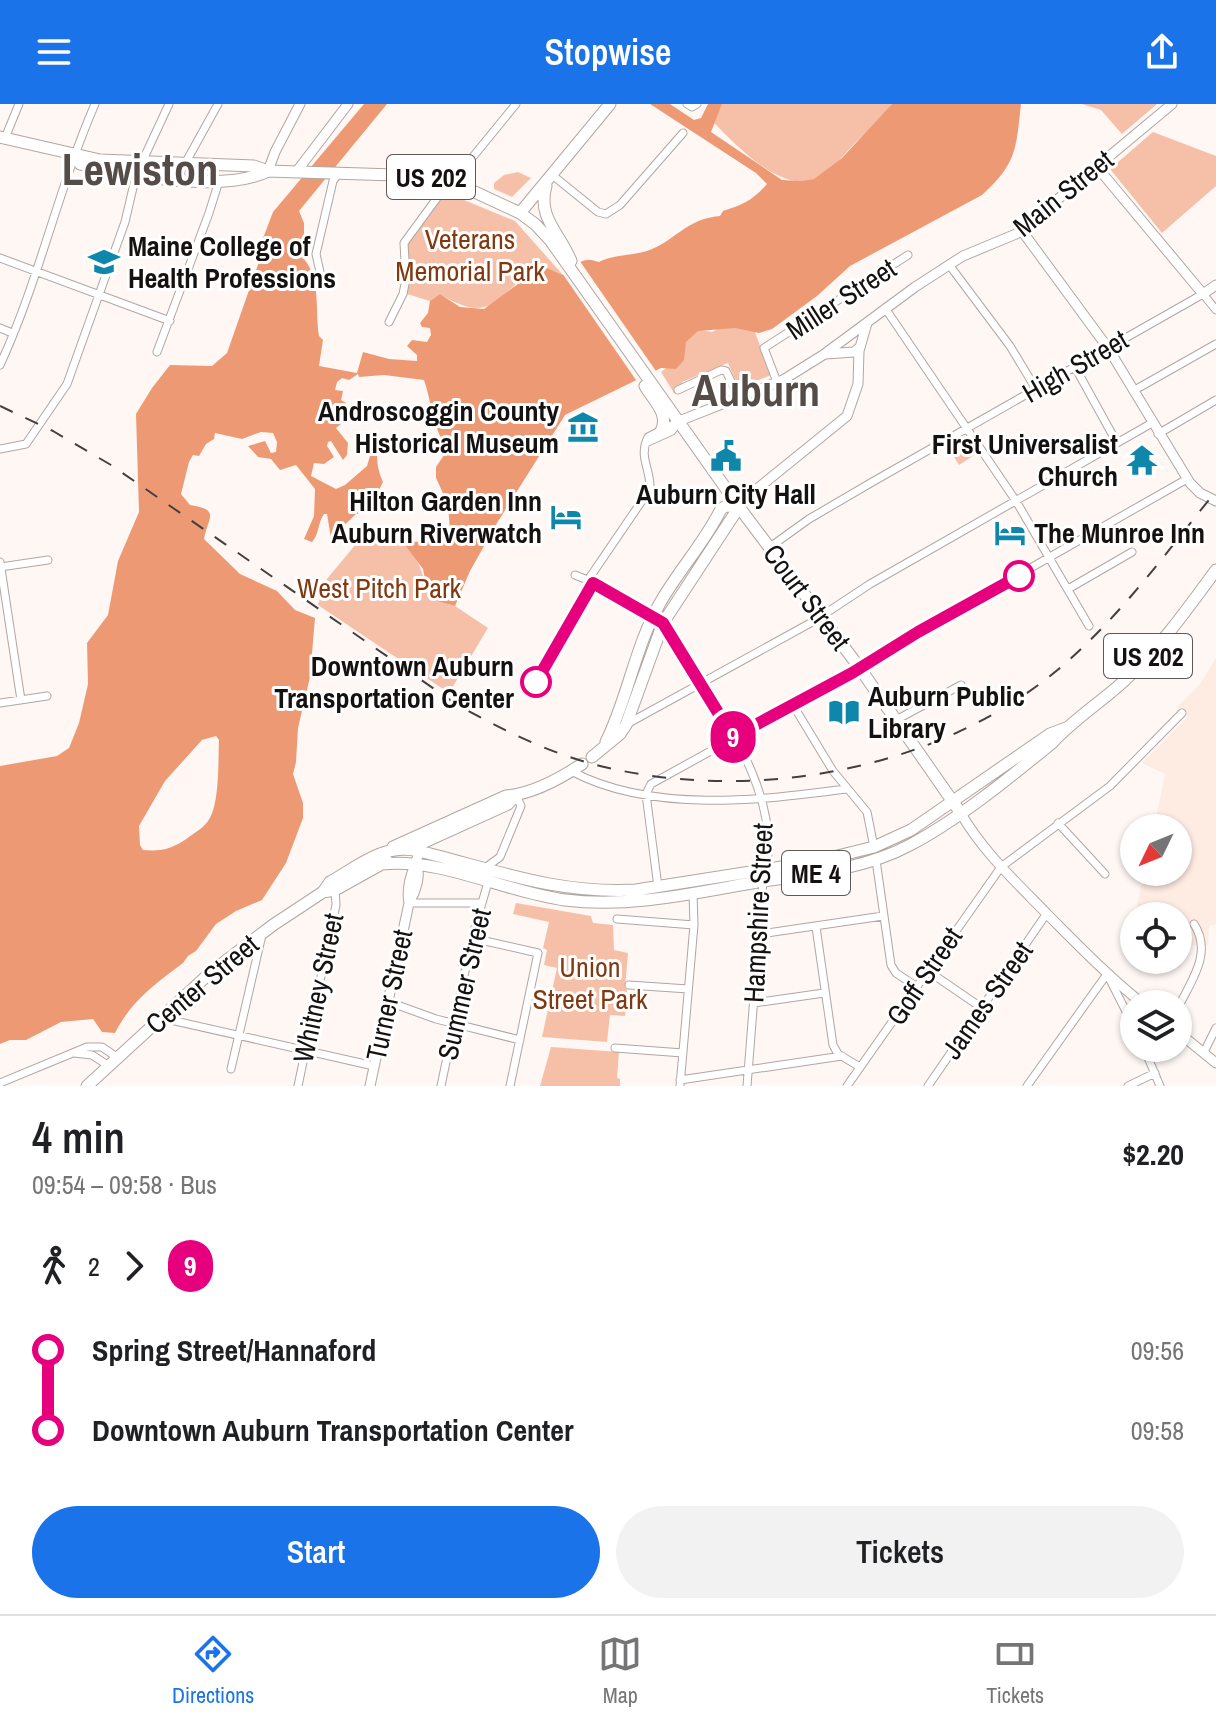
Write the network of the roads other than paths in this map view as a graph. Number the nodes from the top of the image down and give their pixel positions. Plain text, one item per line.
1 (19, 104) edge
2 (95, 104) edge
3 (169, 104) edge
4 (218, 104) edge
5 (300, 104) edge
6 (348, 104) edge
7 (516, 104) edge
8 (610, 104) edge
9 (1172, 104) edge
10 (683, 133) dead end
11 (1, 138) edge
12 (73, 158) junction
13 (143, 162) junction
14 (185, 164) junction
15 (1097, 167) junction
16 (268, 171) junction
17 (301, 171) junction
18 (337, 173) junction
19 (551, 174) junction
20 (136, 175) junction
21 (176, 180) junction
22 (449, 180) junction
23 (219, 181) junction
24 (520, 213) junction
25 (1022, 231) junction
26 (562, 251) junction
27 (908, 255) dead end
28 (0, 258) edge
29 (950, 266) junction
30 (35, 271) junction
31 (322, 281) dead end
32 (1216, 285) edge
33 (100, 294) junction
34 (1203, 294) junction
35 (885, 308) junction
36 (1216, 310) edge
37 (170, 321) junction
38 (389, 322) dead end
39 (867, 323) junction
40 (0, 328) edge
41 (12, 333) junction
42 (850, 335) junction
43 (1216, 344) edge
44 (860, 347) junction
45 (1108, 348) junction
46 (157, 352) dead end
47 (823, 355) junction
48 (0, 365) edge
49 (1075, 367) junction
50 (777, 382) junction
51 (651, 389) junction
52 (1036, 389) junction
53 (678, 390) dead end
54 (1133, 391) junction
55 (738, 396) junction
56 (1216, 400) edge
57 (679, 421) junction
58 (1152, 423) junction
59 (968, 428) junction
60 (661, 431) junction
61 (1158, 434) junction
62 (646, 442) junction
63 (1117, 443) junction
64 (0, 449) edge
65 (716, 475) junction
66 (1187, 479) junction
67 (1016, 501) junction
68 (1216, 501) edge
69 (739, 507) junction
70 (721, 509) junction
71 (770, 547) junction
72 (1132, 552) dead end
73 (1050, 558) junction
74 (48, 560) dead end
75 (0, 565) edge
76 (1216, 570) edge
77 (575, 575) dead end
78 (588, 580) junction
79 (1068, 589) junction
80 (820, 615) junction
81 (658, 620) junction
82 (1089, 626) dead end
83 (859, 667) junction
84 (701, 682) junction
85 (961, 685) dead end
86 (47, 696) dead end
87 (21, 700) junction
88 (0, 703) edge
89 (793, 705) junction
90 (1182, 713) dead end
91 (896, 720) junction
92 (626, 725) junction
93 (733, 737) junction
94 (604, 746) junction
95 (592, 757) dead end
96 (577, 768) joint
97 (847, 789) junction
98 (646, 794) junction
99 (516, 795) junction
100 (761, 800) junction
101 (957, 807) junction
102 (1058, 823) junction
103 (419, 843) junction
104 (385, 851) junction
105 (875, 853) junction
106 (500, 857) junction
107 (382, 864) junction
108 (416, 864) junction
109 (1001, 867) junction
110 (483, 868) junction
111 (1105, 874) dead end
112 (765, 875) junction
113 (512, 876) junction
114 (488, 882) junction
115 (329, 891) junction
116 (659, 892) junction
117 (693, 893) junction
118 (409, 903) junction
119 (482, 903) junction
120 (1047, 913) junction
121 (883, 916) junction
122 (617, 919) dead end
123 (1194, 924) dead end
124 (694, 925) junction
125 (816, 927) junction
126 (262, 933) junction
127 (760, 934) junction
128 (472, 938) junction
129 (928, 971) junction
130 (1107, 974) junction
131 (629, 985) dead end
132 (917, 987) junction
133 (688, 989) junction
134 (1127, 990) edge
135 (1186, 990) edge
136 (824, 993) junction
137 (1120, 999) edge
138 (389, 1002) junction
139 (754, 1003) junction
140 (982, 1008) junction
141 (160, 1017) junction
142 (454, 1024) junction
143 (1216, 1028) edge
144 (239, 1035) junction
145 (520, 1040) junction
146 (1192, 1043) edge
147 (615, 1048) dead end
148 (305, 1050) junction
149 (1204, 1052) junction
150 (74, 1053) junction
151 (683, 1053) junction
152 (842, 1056) junction
153 (113, 1062) junction
154 (1150, 1062) edge
155 (1216, 1063) edge
156 (374, 1066) junction
157 (860, 1067) junction
158 (231, 1069) dead end
159 (748, 1072) junction
160 (1155, 1073) junction
161 (0, 1083) edge
162 (680, 1083) edge
163 (87, 1086) edge
164 (298, 1086) edge
165 (370, 1086) edge
166 (441, 1086) edge
167 (510, 1086) edge
168 (747, 1086) edge
169 (847, 1086) edge
170 (928, 1086) edge
171 (1027, 1086) edge
172 (1128, 1086) edge
173 (1160, 1086) edge

1 - 11 street
2 - 12 street
3 - 13 street
4 - 14 street
5 - 16 main road
6 - 17 main road
7 - 22 street
8 - 19 highway
9 - 15 main road, Main Street
10 - 19 street
11 - 12 highway, US 202
12 - 13 highway, US 202
12 - 20 highway, US 202
12 - 30 street
13 - 14 highway, US 202
13 - 20 street
14 - 16 highway, US 202
14 - 21 street
15 - 25 main road, Main Street
15 - 34 main road
16 - 17 highway, US 202
16 - 23 highway, US 202
17 - 18 highway, US 202
18 - 22 highway, US 202
18 - 31 street
19 - 24 highway
19 - 26 highway
20 - 21 highway, US 202
20 - 33 street
21 - 23 highway, US 202
22 - 24 highway, US 202
22 - 38 street
23 - 37 street
24 - 26 highway, US 202
25 - 29 main road, Main Street
25 - 45 main road
26 - 51 highway, Court Street / US 202
27 - 50 street, Miller Street
28 - 30 street
29 - 35 main road, Main Street
29 - 52 street
30 - 33 street
30 - 41 street
32 - 34 main road, High Street
33 - 37 street
33 - 64 street
34 - 36 street
34 - 45 street, High Street
35 - 39 main road, Main Street
35 - 59 street
37 - 46 street
39 - 42 main road, Main Street
39 - 44 main road
40 - 41 street
41 - 48 street
42 - 44 main road
42 - 47 main road, Main Street
43 - 54 street
44 - 47 main road, Main Street
44 - 69 main road
45 - 49 street, High Street
45 - 54 main road
47 - 50 main road, Main Street
49 - 52 street, High Street
49 - 63 street
50 - 55 main road, Main Street
51 - 57 highway, Court Street / US 202
51 - 60 highway
52 - 59 street, High Street
53 - 55 street
54 - 58 main road
55 - 57 main road, Main Street
56 - 61 street
57 - 60 street
57 - 62 street
57 - 65 highway, Court Street / US 202
58 - 61 main road
58 - 63 street
59 - 67 street
59 - 71 street, High Street
60 - 62 street
61 - 66 main road
62 - 78 street
63 - 67 street
65 - 69 highway, Court Street / US 202
65 - 70 highway
66 - 68 main road
66 - 73 street
67 - 73 street
67 - 80 street
69 - 70 highway
69 - 71 highway, Court Street / US 202
69 - 81 highway
70 - 81 highway
71 - 80 highway, Court Street / US 202
72 - 79 street
73 - 79 street
73 - 83 street
74 - 75 street
75 - 87 street
76 - 101 highway, US 202
77 - 78 street
78 - 81 street
79 - 82 street
80 - 83 highway, Court Street / US 202
80 - 84 street
81 - 84 street, Hampshire Street
81 - 92 highway
81 - 94 highway
83 - 89 street
83 - 91 highway, Court Street / US 202
84 - 92 street
84 - 93 street, Hampshire Street
85 - 91 street
86 - 87 street
87 - 88 street
89 - 93 street
89 - 97 street
90 - 102 street, Goff Street
91 - 101 highway, Court Street / US 202
92 - 94 highway
93 - 98 street
93 - 100 street, Hampshire Street
94 - 95 highway
96 - 98 street
96 - 99 highway
97 - 100 street
97 - 105 street
98 - 100 street
98 - 116 street
99 - 103 highway
99 - 106 street
100 - 112 street, Hampshire Street
101 - 105 highway, ME 4
101 - 109 main road, Court Street
102 - 109 street, Goff Street
102 - 111 street
103 - 104 highway
103 - 104 highway, Center Street / ME 4
103 - 107 highway
103 - 108 main road, Turner Street
103 - 110 highway, ME 4
104 - 115 highway, Center Street / ME 4
105 - 112 highway, ME 4
105 - 121 street
106 - 110 street
106 - 113 street
107 - 108 highway, Center Street / ME 4
107 - 115 highway, Center Street / ME 4
108 - 114 highway, ME 4
108 - 118 main road, Turner Street
109 - 120 main road, Court Street
109 - 129 street, Goff Street
110 - 113 highway, ME 4
112 - 116 highway, ME 4
112 - 117 highway, ME 4
112 - 127 street, Hampshire Street
113 - 116 highway, ME 4
114 - 116 highway, ME 4
114 - 119 street, Summer Street
115 - 126 highway, Center Street / ME 4
115 - 148 street, Whitney Street
116 - 117 highway, ME 4
117 - 124 street
118 - 119 street
118 - 138 main road, Turner Street
119 - 128 street, Summer Street
120 - 130 main road, Court Street
120 - 140 street, James Street
121 - 125 street
121 - 132 street
122 - 124 street
123 - 135 street
124 - 133 street
125 - 127 street
125 - 136 street
126 - 141 highway, Center Street / ME 4
126 - 144 street
127 - 139 street, Hampshire Street
128 - 142 street, Summer Street
128 - 145 street
129 - 132 street, Goff Street
129 - 140 street
130 - 134 main road, Court Street
130 - 137 street
130 - 171 street
131 - 133 street
132 - 157 street, Goff Street
133 - 151 street
136 - 139 street
136 - 152 street
138 - 142 street
138 - 156 main road, Turner Street
139 - 159 street, Hampshire Street
140 - 170 street, James Street
141 - 144 street
141 - 153 highway, Center Street / ME 4
142 - 145 street
142 - 166 street, Summer Street
143 - 149 street
144 - 148 street
144 - 158 street
145 - 167 street
146 - 149 main road
147 - 151 street
148 - 156 street
148 - 164 street, Whitney Street
149 - 155 main road
150 - 153 street
150 - 153 street
150 - 161 street
151 - 162 street
152 - 157 street
152 - 159 street
153 - 163 highway, Center Street / ME 4
154 - 160 street
156 - 165 main road, Turner Street
157 - 169 street, Goff Street
159 - 162 street
159 - 168 street, Hampshire Street
160 - 172 street
160 - 173 street

